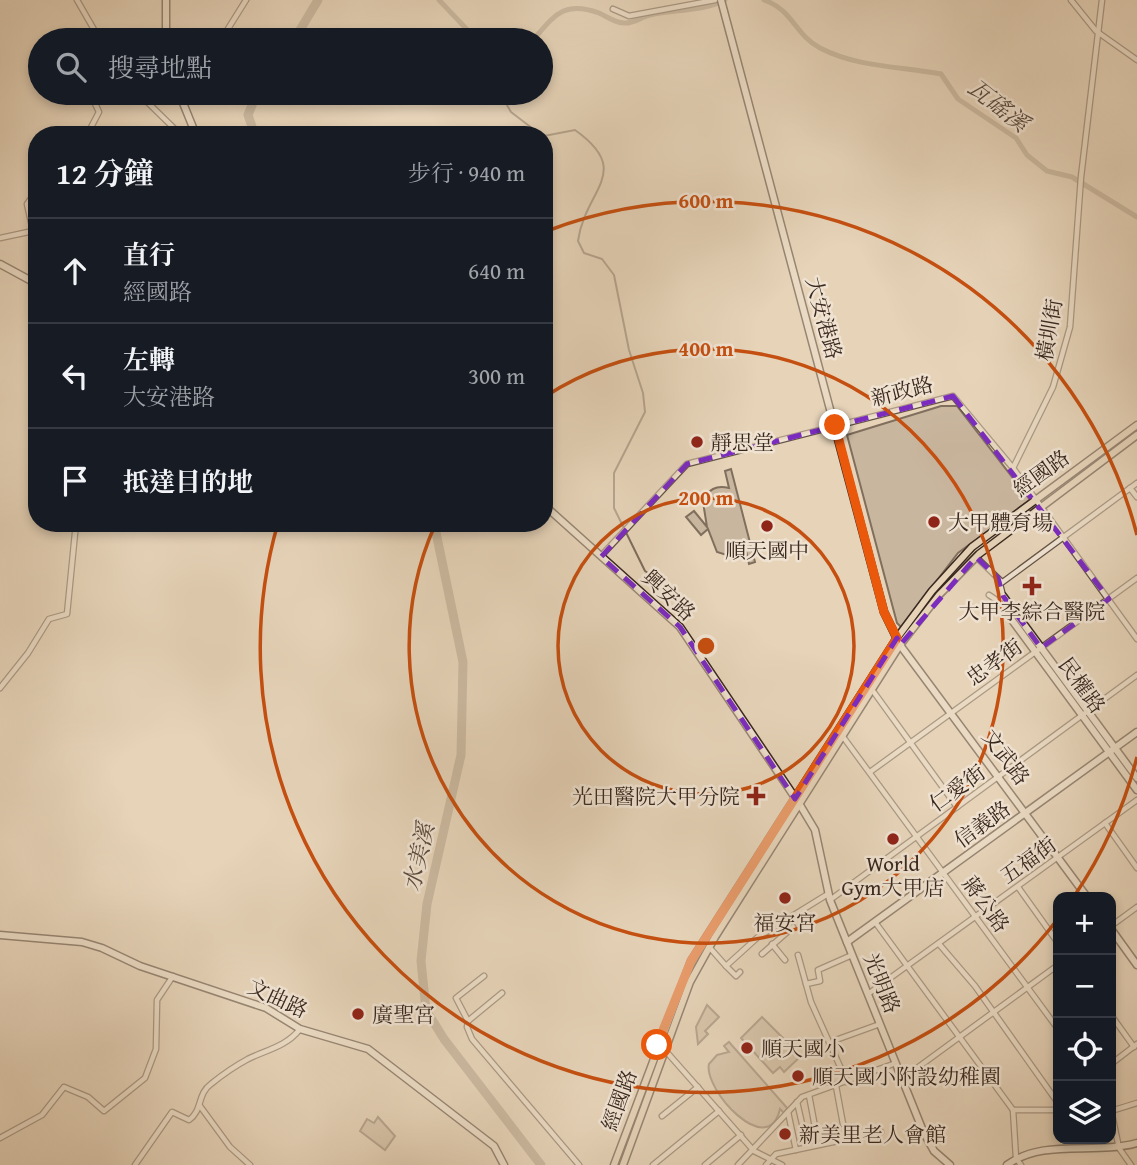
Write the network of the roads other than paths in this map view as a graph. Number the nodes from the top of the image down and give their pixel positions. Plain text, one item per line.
1 (77, 0) edge
2 (166, 0) edge
3 (246, 0) edge
4 (715, 0) edge
5 (1071, 0) edge
6 (1102, 0) edge
7 (722, 2) edge
8 (613, 9) dead end
9 (93, 28) edge
10 (166, 28) edge
11 (228, 28) edge
12 (1096, 31) junction
13 (1137, 60) edge
14 (94, 105) edge
15 (150, 105) edge
16 (185, 105) edge
17 (92, 126) edge
18 (172, 126) edge
19 (192, 126) edge
20 (28, 231) edge
21 (0, 237) edge
22 (0, 264) edge
23 (28, 279) edge
24 (835, 425) junction
25 (1137, 425) edge
26 (1137, 435) edge
27 (1013, 468) junction
28 (1137, 482) edge
29 (1130, 488) junction
30 (1137, 497) edge
31 (1035, 498) junction
32 (1040, 505) junction
33 (553, 513) edge
34 (75, 532) edge
35 (1062, 537) junction
36 (976, 556) junction
37 (601, 557) junction
38 (1137, 578) edge
39 (1001, 583) junction
40 (989, 595) dead end
41 (1000, 598) junction
42 (1109, 599) junction
43 (1137, 639) edge
44 (898, 642) junction
45 (1038, 650) junction
46 (1137, 675) edge
47 (0, 688) edge
48 (873, 691) junction
49 (951, 713) junction
50 (1085, 713) junction
51 (1137, 732) edge
52 (841, 734) junction
53 (911, 742) junction
54 (1112, 750) junction
55 (870, 772) junction
56 (999, 777) junction
57 (1137, 778) edge
58 (1137, 790) edge
59 (1137, 800) edge
60 (798, 802) junction
61 (957, 807) junction
62 (1026, 814) junction
63 (1105, 823) junction
64 (918, 836) junction
65 (1058, 858) junction
66 (1137, 868) edge
67 (944, 873) junction
68 (1018, 887) junction
69 (1083, 892) edge
70 (829, 897) junction
71 (1137, 907) edge
72 (976, 917) junction
73 (875, 922) junction
74 (1116, 924) edge
75 (793, 927) dead end
76 (0, 935) edge
77 (1116, 935) edge
78 (1053, 936) edge
79 (847, 943) junction
80 (772, 944) junction
81 (939, 944) junction
82 (709, 947) junction
83 (762, 954) dead end
84 (798, 955) dead end
85 (852, 955) junction
86 (785, 960) dead end
87 (1137, 965) edge
88 (726, 966) junction
89 (908, 966) junction
90 (1053, 969) edge
91 (740, 972) dead end
92 (173, 976) junction
93 (484, 976) dead end
94 (806, 984) junction
95 (1028, 987) junction
96 (502, 993) dead end
97 (868, 995) junction
98 (993, 1012) junction
99 (1113, 1018) edge
100 (468, 1021) junction
101 (1053, 1022) edge
102 (880, 1024) junction
103 (300, 1029) junction
104 (959, 1037) junction
105 (833, 1041) dead end
106 (657, 1045) junction
107 (1135, 1046) edge
108 (664, 1049) junction
109 (1116, 1060) edge
110 (896, 1063) junction
111 (902, 1079) junction
112 (847, 1082) junction
113 (836, 1086) junction
114 (698, 1087) junction
115 (809, 1095) junction
116 (1053, 1095) edge
117 (797, 1101) junction
118 (1137, 1103) edge
119 (200, 1106) junction
120 (1053, 1106) edge
121 (1049, 1109) junction
122 (1053, 1109) edge
123 (1116, 1109) edge
124 (1013, 1110) junction
125 (719, 1111) junction
126 (788, 1112) junction
127 (662, 1116) dead end
128 (844, 1124) dead end
129 (815, 1127) dead end
130 (803, 1128) dead end
131 (881, 1132) dead end
132 (741, 1135) junction
133 (1116, 1135) edge
134 (0, 1138) edge
135 (1137, 1143) edge
136 (1119, 1149) junction
137 (796, 1150) junction
138 (754, 1151) junction
139 (1016, 1158) junction
140 (772, 1159) junction
141 (626, 1164) edge
142 (135, 1165) edge
143 (250, 1165) edge
144 (504, 1165) edge
145 (579, 1165) edge
146 (614, 1165) edge
147 (653, 1165) edge
148 (705, 1165) edge
149 (738, 1165) edge
150 (766, 1165) edge
151 (782, 1165) edge
152 (950, 1165) edge
153 (1007, 1165) edge
154 (1021, 1165) edge
155 (1132, 1165) edge

1 - 9 street
2 - 10 street
3 - 11 street
4 - 8 street
5 - 12 street
6 - 12 street
7 - 24 street, 大安港路
12 - 13 street
12 - 27 street, 橫圳街
14 - 17 street
15 - 18 street
16 - 19 street
20 - 21 street
22 - 23 street
24 - 27 street, 新政路
24 - 37 street, 新政路
24 - 44 street, 大安港路
25 - 31 main road, 經國路
26 - 32 main road, 經國路
27 - 31 street, 新政路
28 - 29 street
29 - 30 street
29 - 35 street
31 - 32 street, 新政路
31 - 44 main road, 經國路
32 - 35 street, 新政路
32 - 36 main road, 經國路
33 - 37 street, 興安路
34 - 47 street
35 - 39 street
35 - 42 street, 新政路
36 - 39 street
36 - 44 main road, 經國路
37 - 60 street, 興安路
38 - 42 street, 忠孝街
39 - 41 street
40 - 41 street
41 - 45 street, 民權路
42 - 43 street, 新政路
42 - 45 street, 忠孝街
44 - 48 main road, 經國路
44 - 49 street, 文武路
44 - 52 main road, 經國路
45 - 49 street, 忠孝街
45 - 50 street, 民權路
46 - 50 street, 仁愛街
48 - 52 main road, 經國路
48 - 53 street
49 - 53 street, 忠孝街
49 - 56 street, 文武路
50 - 54 street, 民權路
50 - 56 street, 仁愛街
51 - 54 street, 信義路
52 - 55 street, 蔣公路
52 - 60 main road, 經國路
53 - 55 street, 忠孝街
53 - 61 street
54 - 57 street, 民權路
54 - 58 street, 民權路
54 - 62 street, 信義路
55 - 64 street, 蔣公路
56 - 61 street, 仁愛街
56 - 62 street, 文武路
59 - 63 street, 五福街
60 - 70 street, 光明路
60 - 82 main road, 經國路
60 - 106 main road, 經國路
61 - 64 street, 仁愛街
62 - 65 street, 文武路
62 - 67 street, 信義路
63 - 65 street, 五福街
63 - 66 street
64 - 67 street, 蔣公路
64 - 70 street, 仁愛街
65 - 68 street, 五福街
65 - 69 street, 文武路
67 - 72 street, 蔣公路
67 - 73 street, 信義路
68 - 72 street, 五福街
68 - 78 street
70 - 79 street, 光明路
70 - 88 street, 仁愛街
71 - 74 street
72 - 81 street, 五福街
72 - 95 street, 蔣公路
73 - 79 street, 信義路
73 - 89 street
75 - 80 street
76 - 92 street, 文曲路
77 - 87 street
79 - 85 street, 光明路
80 - 83 street
80 - 86 street
81 - 89 street, 五福街
81 - 98 street
82 - 88 street
82 - 108 main road, 經國路
84 - 94 street
85 - 94 street
85 - 97 street, 光明路
88 - 91 street
89 - 97 street, 五福街
89 - 104 street
90 - 95 street
92 - 103 street, 文曲路
92 - 134 street
93 - 100 street
94 - 112 street
95 - 98 street
95 - 101 street, 蔣公路
96 - 100 street
97 - 102 street, 光明路
98 - 104 street
98 - 116 street
99 - 107 street
100 - 145 street
102 - 105 street
102 - 110 street, 光明路
103 - 119 street
103 - 144 street, 文曲路
104 - 111 street
104 - 124 street
106 - 108 street
106 - 146 main road, 經國路
107 - 109 street
108 - 114 street
108 - 141 main road, 經國路
110 - 111 street, 光明路
110 - 112 street
111 - 152 street, 光明路
112 - 113 street
113 - 115 street
113 - 128 street
114 - 125 street
114 - 127 street
115 - 117 street
115 - 129 street
117 - 126 street
117 - 130 street
118 - 123 street
119 - 142 street
119 - 143 street
120 - 121 street
121 - 122 street
121 - 124 street
124 - 139 street
125 - 132 street
125 - 147 street
126 - 137 street
126 - 138 street
131 - 137 street
132 - 138 street
132 - 148 street
133 - 136 street
135 - 136 street
136 - 139 street
136 - 155 street
137 - 140 street
138 - 140 street
138 - 149 street
139 - 153 street
139 - 154 street
140 - 150 street
140 - 151 street

